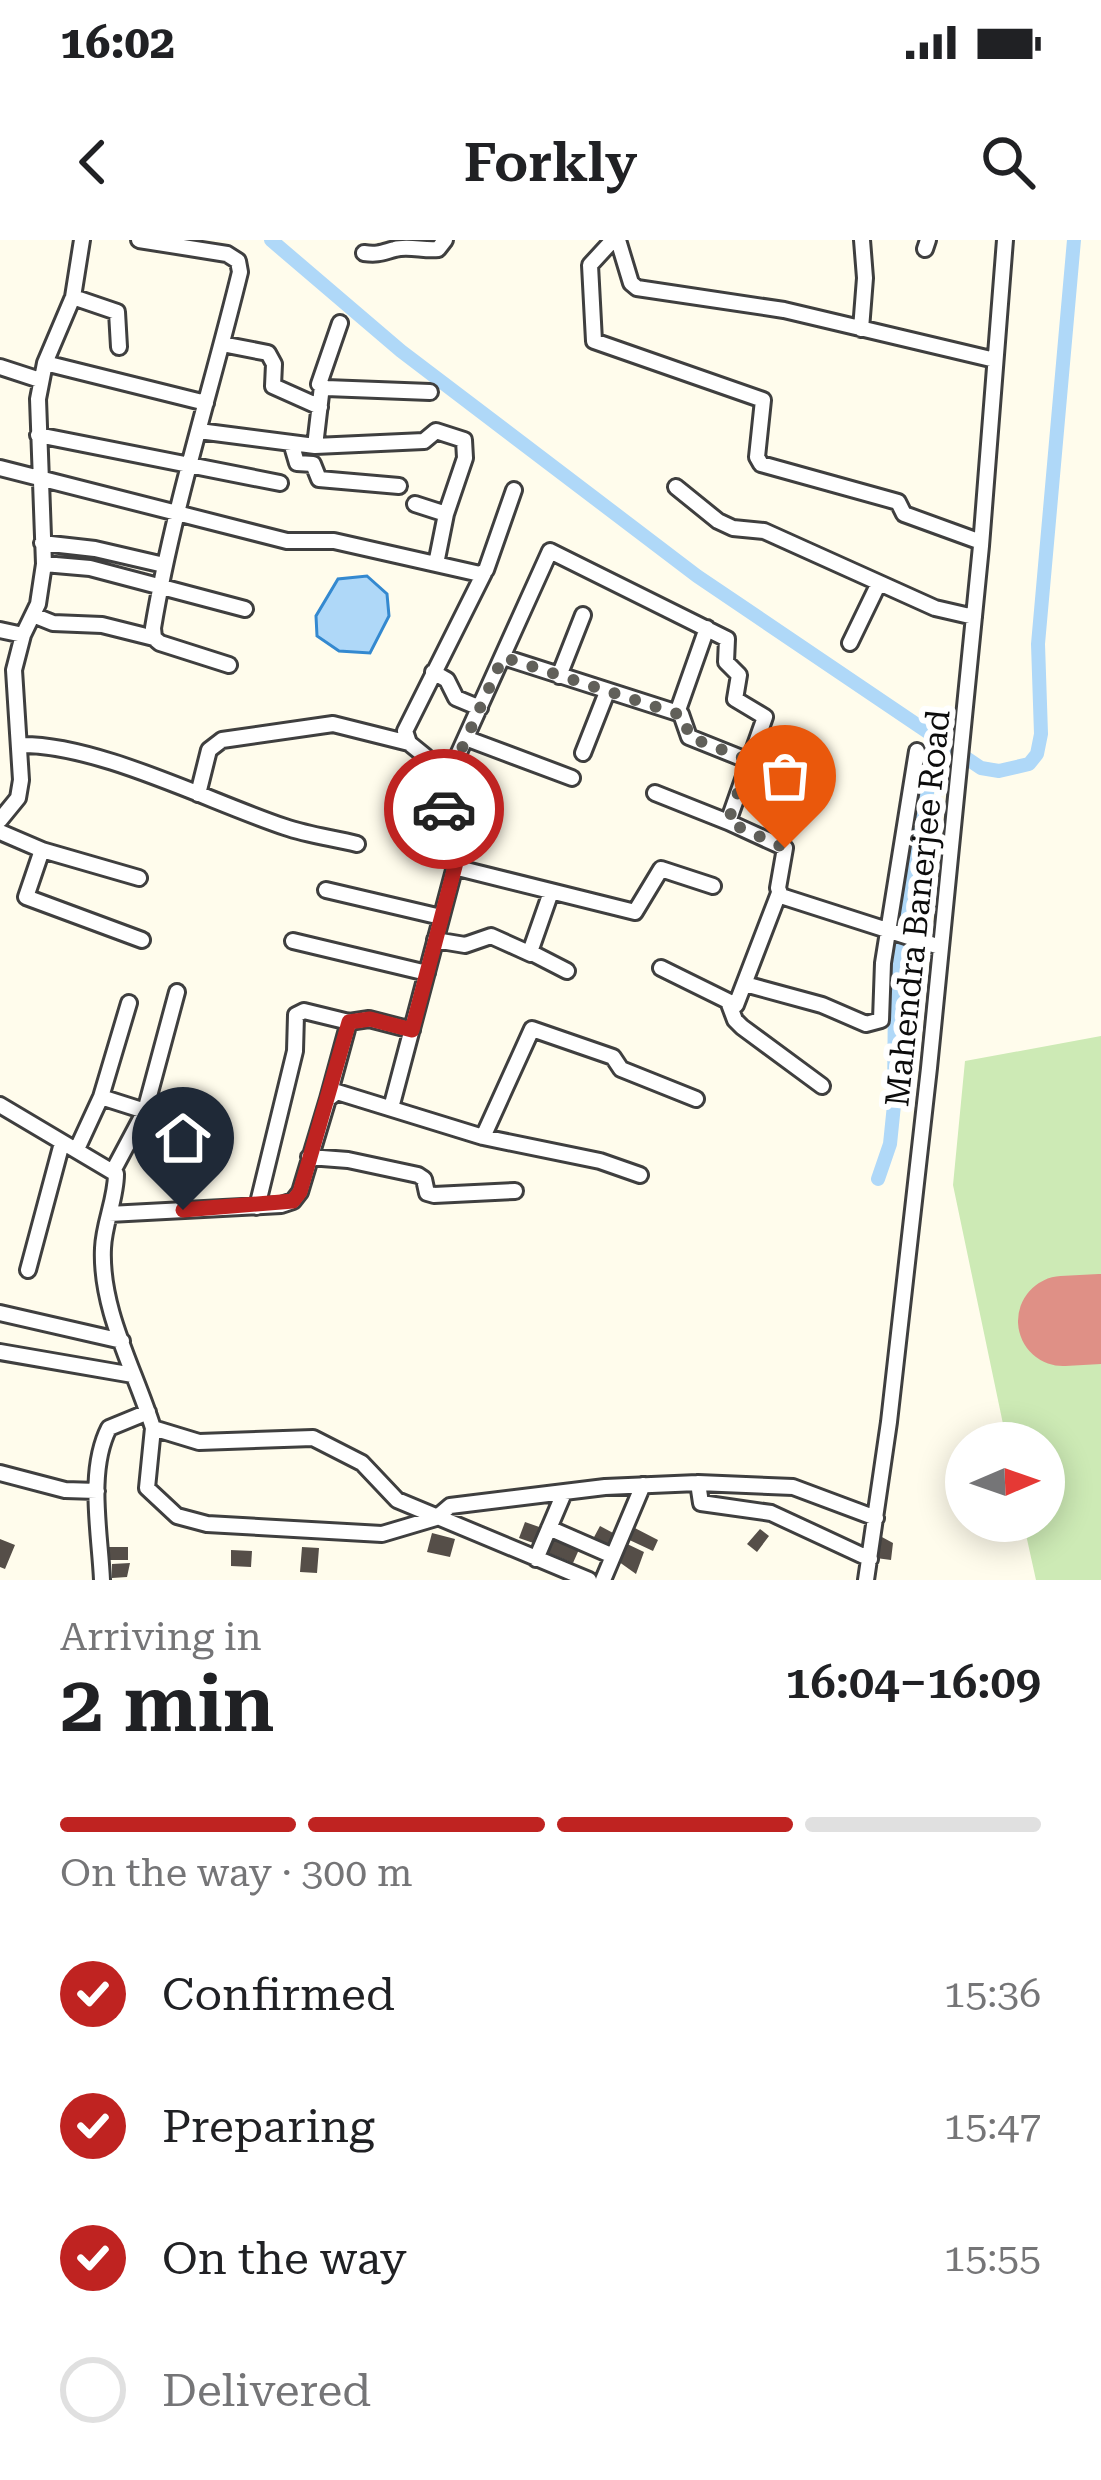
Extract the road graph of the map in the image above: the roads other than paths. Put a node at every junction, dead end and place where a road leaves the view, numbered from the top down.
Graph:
1 (81, 240) edge
2 (139, 240) edge
3 (446, 240) edge
4 (616, 240) edge
5 (862, 240) edge
6 (1005, 240) edge
7 (416, 245) edge
8 (364, 253) dead end
9 (73, 297) junction
10 (340, 323) dead end
11 (861, 329) junction
12 (223, 344) junction
13 (119, 346) dead end
14 (994, 360) junction
15 (45, 363) junction
16 (0, 368) edge
17 (40, 380) junction
18 (322, 386) junction
19 (430, 392) dead end
20 (206, 403) junction
21 (320, 407) junction
22 (199, 431) junction
23 (38, 435) junction
24 (292, 446) junction
25 (315, 446) junction
26 (191, 464) junction
27 (0, 468) edge
28 (38, 477) junction
29 (280, 483) dead end
30 (399, 486) dead end
31 (676, 487) dead end
32 (514, 490) dead end
33 (415, 504) dead end
34 (175, 514) junction
35 (446, 514) junction
36 (981, 542) junction
37 (42, 543) junction
38 (44, 564) junction
39 (436, 564) junction
40 (164, 565) junction
41 (484, 573) junction
42 (879, 583) junction
43 (159, 589) junction
44 (245, 609) dead end
45 (33, 615) junction
46 (583, 615) dead end
47 (974, 617) junction
48 (706, 628) junction
49 (0, 630) edge
50 (23, 635) junction
51 (154, 638) junction
52 (850, 643) dead end
53 (503, 657) junction
54 (229, 665) dead end
55 (433, 672) junction
56 (559, 676) junction
57 (607, 692) junction
58 (480, 708) junction
59 (677, 713) junction
60 (467, 739) junction
61 (19, 745) junction
62 (415, 747) junction
63 (917, 752) dead end
64 (583, 753) dead end
65 (458, 757) junction
66 (749, 760) junction
67 (572, 778) dead end
68 (198, 794) junction
69 (655, 794) dead end
70 (0, 820) edge
71 (728, 822) junction
72 (0, 832) edge
73 (442, 833) junction
74 (357, 844) dead end
75 (42, 850) junction
76 (454, 867) junction
77 (140, 878) dead end
78 (713, 886) dead end
79 (326, 890) dead end
80 (551, 892) junction
81 (779, 893) junction
82 (441, 917) junction
83 (891, 929) junction
84 (142, 940) dead end
85 (435, 940) junction
86 (293, 941) dead end
87 (940, 947) junction
88 (531, 954) junction
89 (661, 968) dead end
90 (567, 971) dead end
91 (427, 973) junction
92 (746, 984) junction
93 (177, 992) dead end
94 (129, 1003) dead end
95 (729, 1004) junction
96 (349, 1022) junction
97 (412, 1030) junction
98 (822, 1086) dead end
99 (101, 1097) junction
100 (328, 1099) junction
101 (696, 1099) dead end
102 (0, 1105) edge
103 (391, 1108) junction
104 (145, 1111) junction
105 (483, 1137) junction
106 (69, 1146) junction
107 (309, 1157) junction
108 (112, 1171) junction
109 (640, 1174) dead end
110 (515, 1191) dead end
111 (257, 1207) junction
112 (110, 1214) junction
113 (28, 1270) dead end
114 (0, 1313) edge
115 (122, 1341) junction
116 (0, 1352) edge
117 (133, 1375) junction
118 (150, 1420) junction
119 (0, 1473) edge
120 (698, 1483) junction
121 (643, 1485) junction
122 (98, 1491) junction
123 (564, 1493) junction
124 (436, 1518) junction
125 (876, 1518) junction
126 (549, 1528) junction
127 (613, 1556) junction
128 (870, 1558) junction
129 (543, 1562) junction
130 (567, 1576) edge
131 (103, 1580) edge
132 (544, 1580) edge
133 (589, 1580) edge
134 (603, 1580) edge
135 (866, 1580) edge

1 - 9 street
2 - 12 street
3 - 7 street
4 - 11 street
4 - 36 street
5 - 11 street
6 - 14 street, Mahendra Banerjee Road
7 - 8 street
9 - 13 street
9 - 15 street
10 - 18 street
11 - 14 street
12 - 20 street
12 - 21 street
14 - 36 street, Mahendra Banerjee Road
15 - 17 street
15 - 20 street
16 - 17 street
17 - 23 street
18 - 19 street
18 - 21 street
20 - 22 street
21 - 25 street
22 - 24 street
22 - 26 street
23 - 26 street
23 - 28 street
24 - 25 street
24 - 30 street
25 - 35 street
26 - 29 street
26 - 34 street
27 - 28 street
28 - 34 street
28 - 37 street
31 - 42 street
32 - 41 street
33 - 35 street
34 - 39 street
34 - 40 street
35 - 39 street
36 - 47 street, Mahendra Banerjee Road
37 - 38 street
37 - 40 street
38 - 43 street
38 - 45 street
39 - 41 street
40 - 43 street
41 - 55 street
42 - 47 street
42 - 52 street
43 - 44 street
43 - 51 street
45 - 50 street
45 - 51 street
46 - 56 street
47 - 87 street, Mahendra Banerjee Road
48 - 53 street
48 - 59 street
48 - 66 street
49 - 50 street
50 - 61 street
51 - 54 street
53 - 56 street
53 - 58 street
55 - 58 street
55 - 62 street
56 - 57 street
57 - 59 street
57 - 64 street
58 - 60 street
59 - 66 street
60 - 65 street
60 - 67 street
61 - 68 street
61 - 70 street
62 - 65 street
62 - 68 street
62 - 73 street
63 - 83 street
65 - 73 street
66 - 71 street
68 - 74 street
69 - 71 street
71 - 81 street
72 - 75 street
73 - 76 street
75 - 77 street
75 - 84 street
76 - 80 street
76 - 82 street
78 - 80 street
79 - 82 street
80 - 88 street
81 - 83 street
81 - 92 street
82 - 85 street
83 - 87 street
83 - 92 street
85 - 88 street
85 - 91 street
86 - 91 street
87 - 125 street, Mahendra Banerjee Road
88 - 90 street
89 - 95 street
91 - 97 street
92 - 95 street
93 - 104 street
94 - 99 street
95 - 98 street
96 - 97 street
96 - 100 street
96 - 111 street
97 - 103 street
99 - 104 street
99 - 106 street
100 - 103 street
100 - 107 street
101 - 105 street
102 - 106 street
103 - 105 street
104 - 108 street
105 - 109 street
106 - 108 street
106 - 113 street
107 - 110 street
107 - 111 street
108 - 112 street
111 - 112 street
112 - 115 street
114 - 115 street
115 - 117 street
116 - 117 street
117 - 118 street
118 - 122 street
118 - 124 street
118 - 124 street
119 - 122 street
120 - 121 street
120 - 125 street
120 - 128 street
121 - 123 street
121 - 127 street
122 - 131 street
123 - 124 street
123 - 126 street
124 - 129 street
125 - 128 street, Mahendra Banerjee Road
126 - 127 street
126 - 129 street
127 - 134 street
128 - 135 street, Mahendra Banerjee Road
129 - 130 street
129 - 132 street
130 - 133 street

